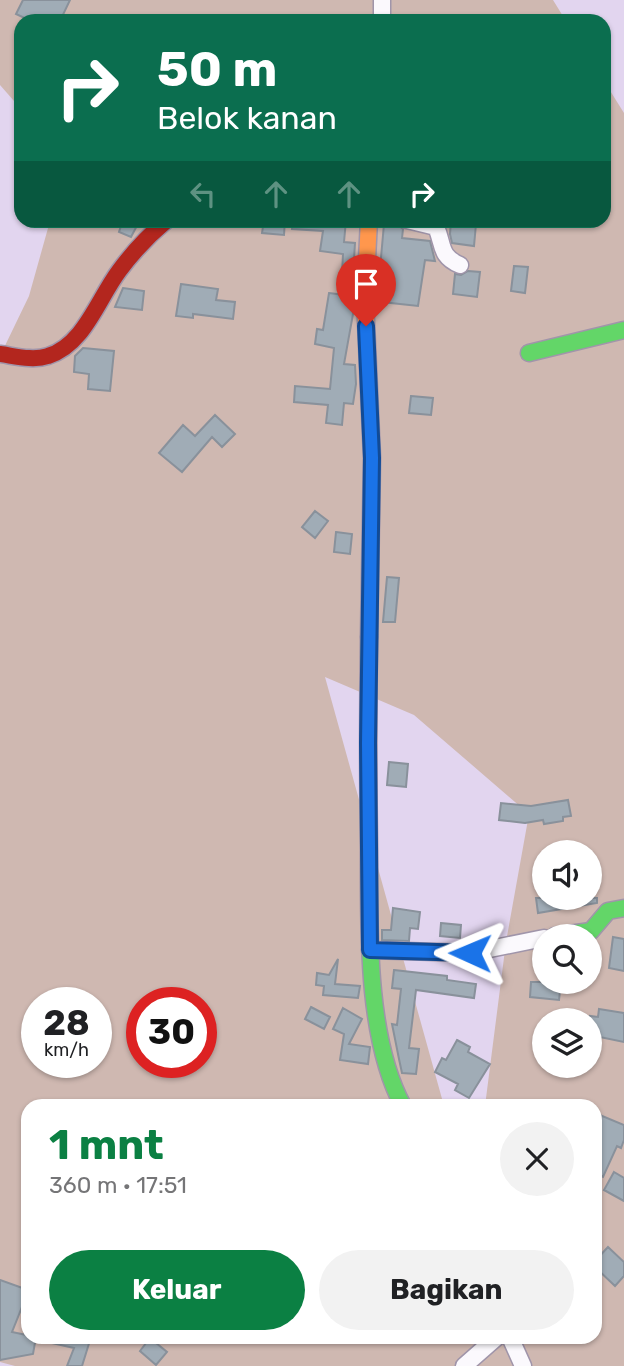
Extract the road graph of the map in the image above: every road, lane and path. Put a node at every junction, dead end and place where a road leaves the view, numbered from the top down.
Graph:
1 (159, 228) edge
2 (369, 228) edge
3 (436, 228) edge
4 (460, 265) dead end
5 (624, 330) edge
6 (529, 353) dead end
7 (0, 354) edge
8 (624, 908) edge
9 (597, 924) edge
10 (532, 940) edge
11 (370, 950) junction
12 (399, 1099) edge
13 (489, 1344) edge
14 (513, 1344) edge
15 (464, 1366) edge
16 (523, 1366) edge

1 - 7 street
2 - 11 street
3 - 4 street
5 - 6 street
8 - 9 street
10 - 11 street
11 - 12 street
13 - 15 street
14 - 16 street

